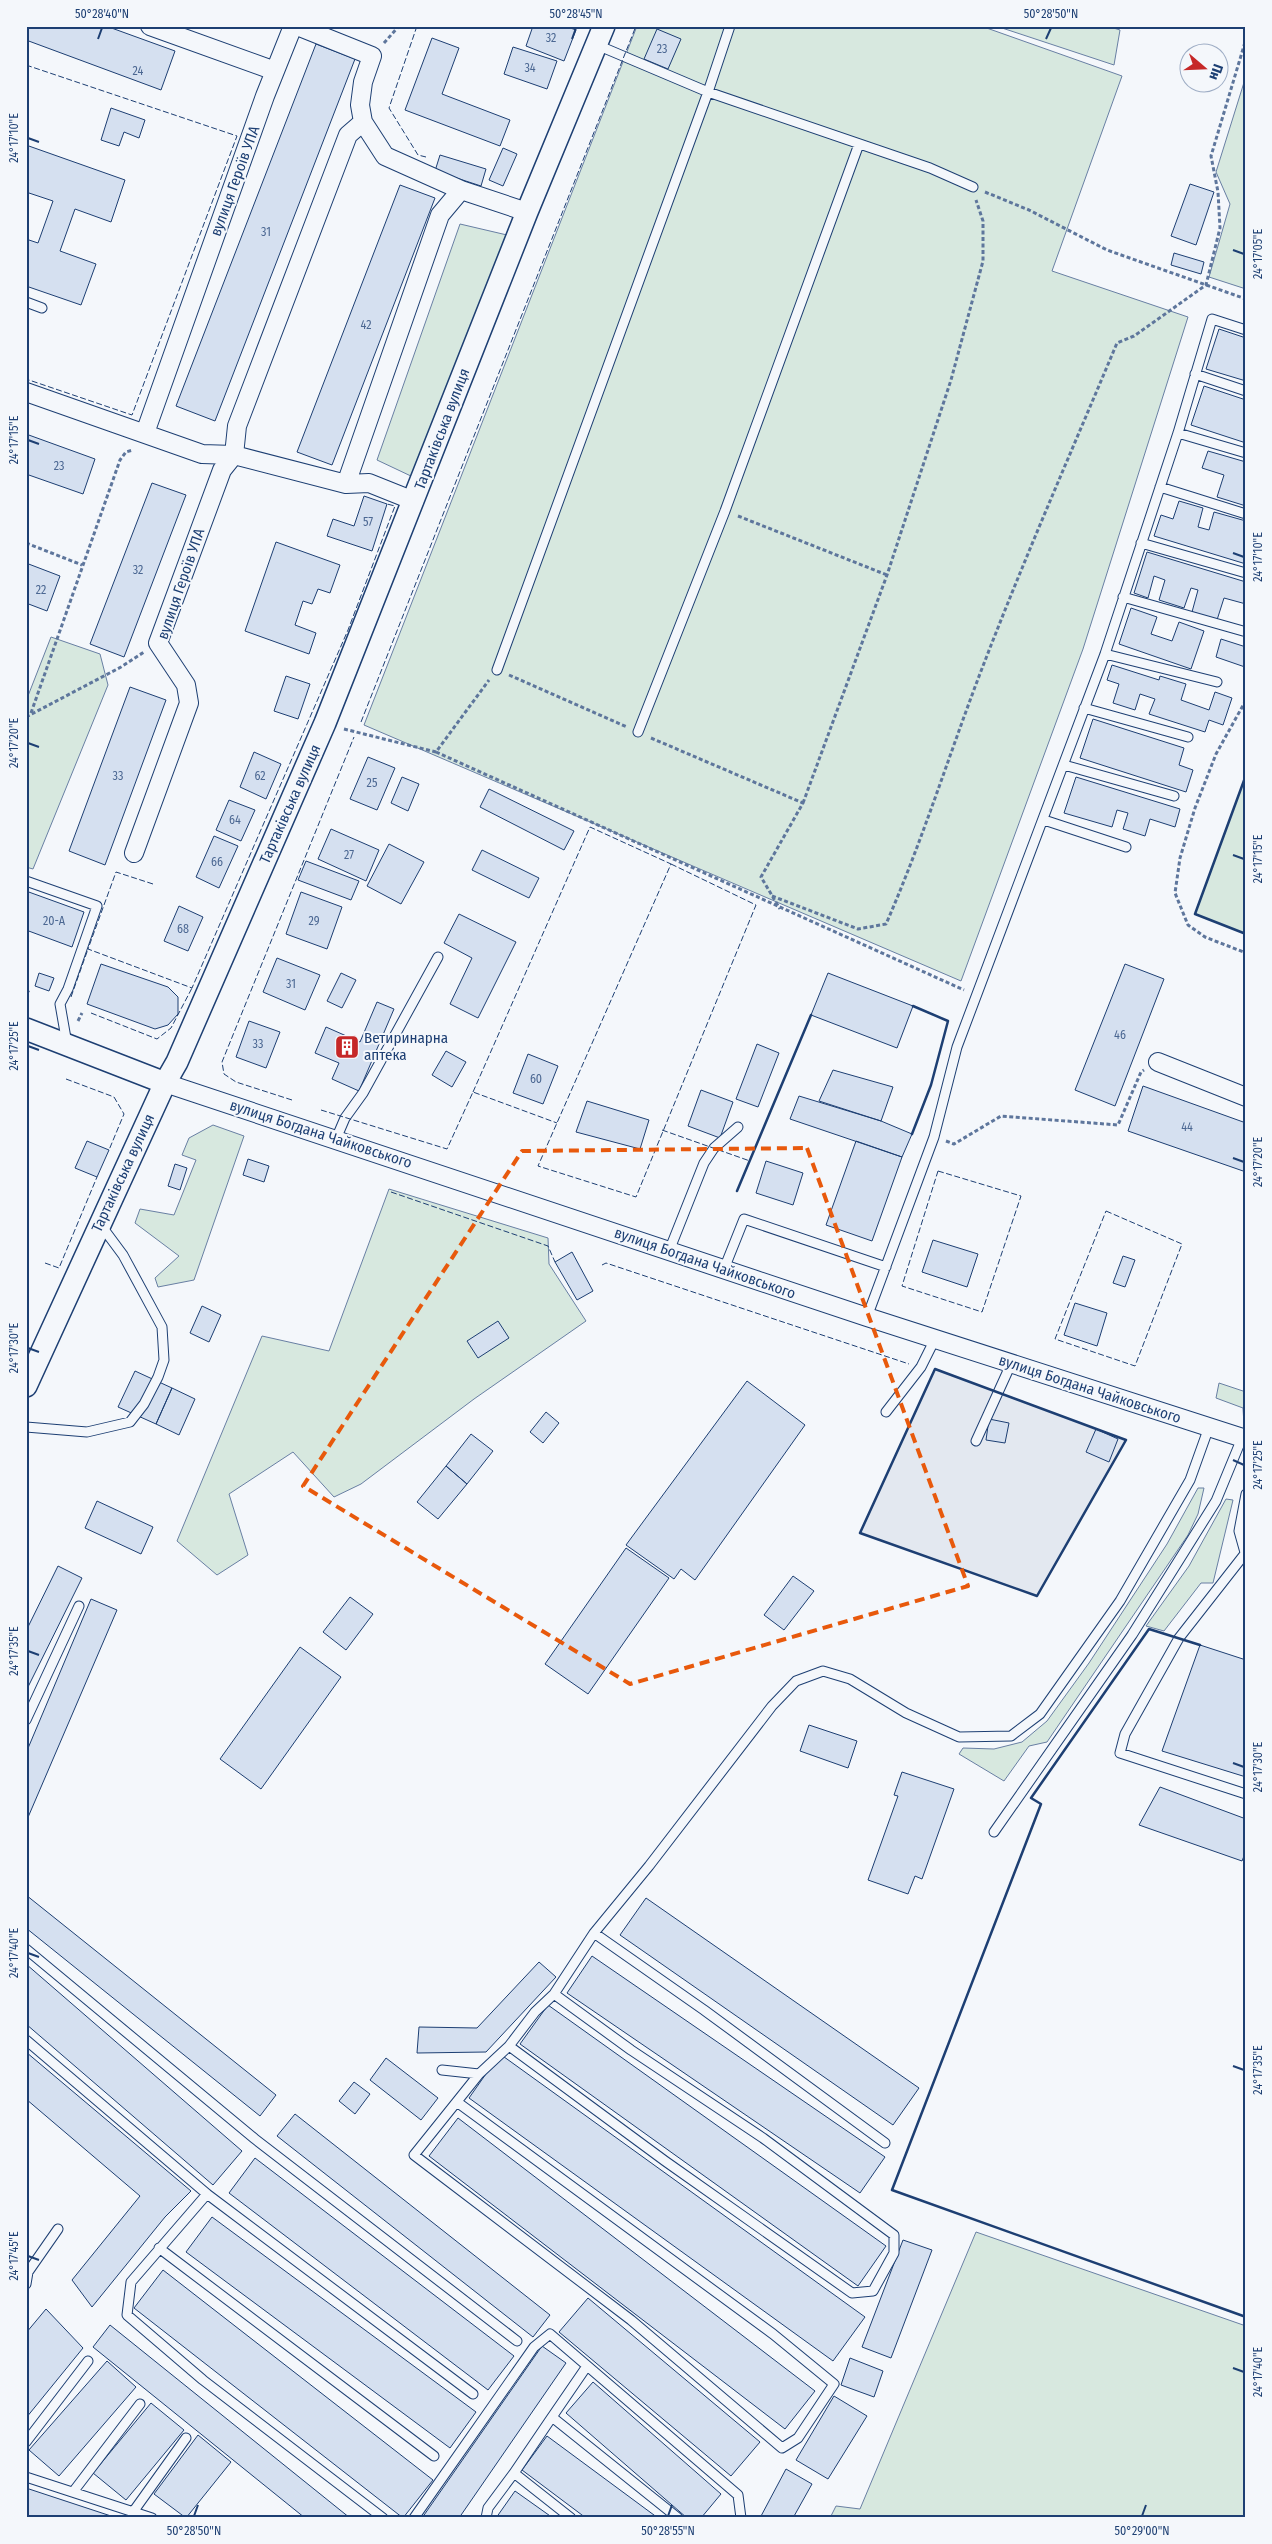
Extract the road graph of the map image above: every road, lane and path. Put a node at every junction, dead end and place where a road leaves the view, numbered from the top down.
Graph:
1 (150, 26) edge
2 (293, 26) edge
3 (297, 26) edge
4 (730, 26) edge
5 (600, 36) edge
6 (1246, 39) edge
7 (275, 71) junction
8 (708, 92) junction
9 (363, 122) junction
10 (859, 144) junction
11 (973, 187) junction
12 (461, 190) junction
13 (527, 212) junction
14 (1206, 285) junction
15 (1246, 300) edge
16 (26, 302) edge
17 (42, 308) dead end
18 (1246, 330) edge
19 (1195, 374) junction
20 (1246, 391) edge
21 (26, 392) edge
22 (1178, 433) junction
23 (143, 440) junction
24 (1246, 453) edge
25 (234, 455) junction
26 (346, 484) junction
27 (1160, 487) junction
28 (414, 501) junction
29 (726, 511) junction
30 (1246, 514) edge
31 (1141, 543) junction
32 (26, 544) edge
33 (82, 565) junction
34 (1246, 574) edge
35 (887, 575) junction
36 (1123, 597) junction
37 (1243, 631) dead end
38 (158, 644) junction
39 (1105, 654) junction
40 (497, 670) junction
41 (1217, 682) dead end
42 (1246, 700) edge
43 (1084, 708) junction
44 (31, 713) junction
45 (26, 717) edge
46 (325, 723) junction
47 (638, 732) junction
48 (1188, 737) dead end
49 (436, 752) junction
50 (1064, 766) junction
51 (1174, 796) dead end
52 (804, 803) junction
53 (1044, 820) junction
54 (1126, 847) dead end
55 (134, 853) dead end
56 (26, 881) edge
57 (772, 896) junction
58 (780, 909) junction
59 (1246, 953) edge
60 (438, 957) dead end
61 (26, 990) edge
62 (30, 994) dead end
63 (977, 996) junction
64 (26, 1029) edge
65 (68, 1044) junction
66 (1158, 1062) joint
67 (165, 1083) junction
68 (1246, 1097) edge
69 (738, 1127) dead end
70 (934, 1137) junction
71 (336, 1139) junction
72 (100, 1224) junction
73 (669, 1251) junction
74 (886, 1267) junction
75 (724, 1269) junction
76 (867, 1317) junction
77 (935, 1339) junction
78 (1011, 1364) junction
79 (26, 1386) edge
80 (886, 1412) dead end
81 (26, 1426) edge
82 (1209, 1427) junction
83 (1244, 1439) edge
84 (976, 1441) dead end
85 (1246, 1494) edge
86 (1245, 1555) edge
87 (79, 1606) dead end
88 (26, 1720) edge
89 (1246, 1794) edge
90 (994, 1832) dead end
91 (594, 1933) junction
92 (26, 1949) edge
93 (554, 1994) junction
94 (26, 2040) edge
95 (509, 2046) junction
96 (442, 2070) dead end
97 (479, 2074) junction
98 (457, 2102) junction
99 (885, 2143) dead end
100 (207, 2194) junction
101 (58, 2229) dead end
102 (159, 2248) junction
103 (26, 2284) edge
104 (517, 2341) dead end
105 (88, 2361) dead end
106 (587, 2366) junction
107 (473, 2394) dead end
108 (140, 2404) dead end
109 (552, 2417) junction
110 (186, 2438) dead end
111 (26, 2442) edge
112 (434, 2456) dead end
113 (514, 2473) junction
114 (26, 2477) edge
115 (73, 2492) junction
116 (134, 2512) junction
117 (152, 2518) edge
118 (383, 2518) edge
119 (414, 2518) edge
120 (486, 2518) edge
121 (571, 2518) edge
122 (678, 2518) edge
123 (741, 2518) edge

1 - 7 street
2 - 7 street, вулиця Героїв УПА
3 - 9 street
4 - 8 lane
5 - 8 lane
5 - 13 street, Тартаківська вулиця
6 - 14 path
7 - 23 street, вулиця Героїв УПА
8 - 10 lane
8 - 40 lane
9 - 12 street
9 - 25 street, вулиця Героїв УПА
10 - 11 lane
10 - 29 lane
11 - 14 path
11 - 35 path
12 - 13 street
12 - 26 street
13 - 28 street, Тартаківська вулиця
14 - 15 path
14 - 57 path
16 - 17 lane
18 - 19 lane
19 - 20 lane
19 - 22 lane
21 - 23 street
22 - 24 lane
22 - 27 lane
23 - 25 street
23 - 33 path
25 - 26 street
25 - 38 street, вулиця Героїв УПА
26 - 28 street
27 - 30 lane
27 - 31 lane
28 - 46 street, Тартаківська вулиця
29 - 35 path
29 - 47 lane
31 - 34 lane
31 - 36 lane
32 - 33 path
33 - 44 path
35 - 52 path
36 - 37 lane
36 - 39 lane
38 - 44 path
38 - 55 street, вулиця Героїв УПА
39 - 41 lane
39 - 43 lane
40 - 47 path
40 - 49 path
42 - 59 path
43 - 48 lane
43 - 50 lane
44 - 45 path
46 - 49 path
46 - 67 street, Тартаківська вулиця
47 - 52 path
49 - 58 path
50 - 51 lane
50 - 53 lane
52 - 57 path
53 - 54 lane
53 - 63 lane
56 - 65 lane
57 - 58 path
58 - 63 path
60 - 71 lane
61 - 62 path
63 - 70 lane
64 - 65 street
65 - 67 street
66 - 68 street
66 - 70 path
67 - 71 street, вулиця Богдана Чайковського
67 - 72 street, Тартаківська вулиця
69 - 73 lane
70 - 74 lane
71 - 73 street, вулиця Богдана Чайковського
72 - 79 street, Тартаківська вулиця
72 - 81 lane
73 - 75 street, вулиця Богдана Чайковського
74 - 75 lane
74 - 76 lane
75 - 76 street, вулиця Богдана Чайковського
76 - 77 street, вулиця Богдана Чайковського
77 - 78 street, вулиця Богдана Чайковського
77 - 80 lane
78 - 82 street, вулиця Богдана Чайковського
78 - 84 lane
82 - 83 street, вулиця Богдана Чайковського
82 - 91 lane
83 - 90 lane
85 - 86 lane
86 - 89 lane
87 - 88 lane
91 - 93 lane
91 - 99 lane
92 - 104 lane
93 - 95 lane
93 - 95 lane
94 - 100 lane
95 - 97 lane
96 - 97 lane
97 - 98 lane
98 - 98 lane
100 - 102 lane
100 - 107 lane
101 - 103 lane
102 - 112 lane
102 - 118 lane
105 - 111 lane
106 - 109 lane
106 - 119 lane
106 - 123 lane
108 - 115 lane
109 - 113 lane
109 - 122 lane
110 - 116 lane
113 - 120 lane
113 - 121 lane
114 - 115 lane
115 - 116 lane
116 - 117 lane

